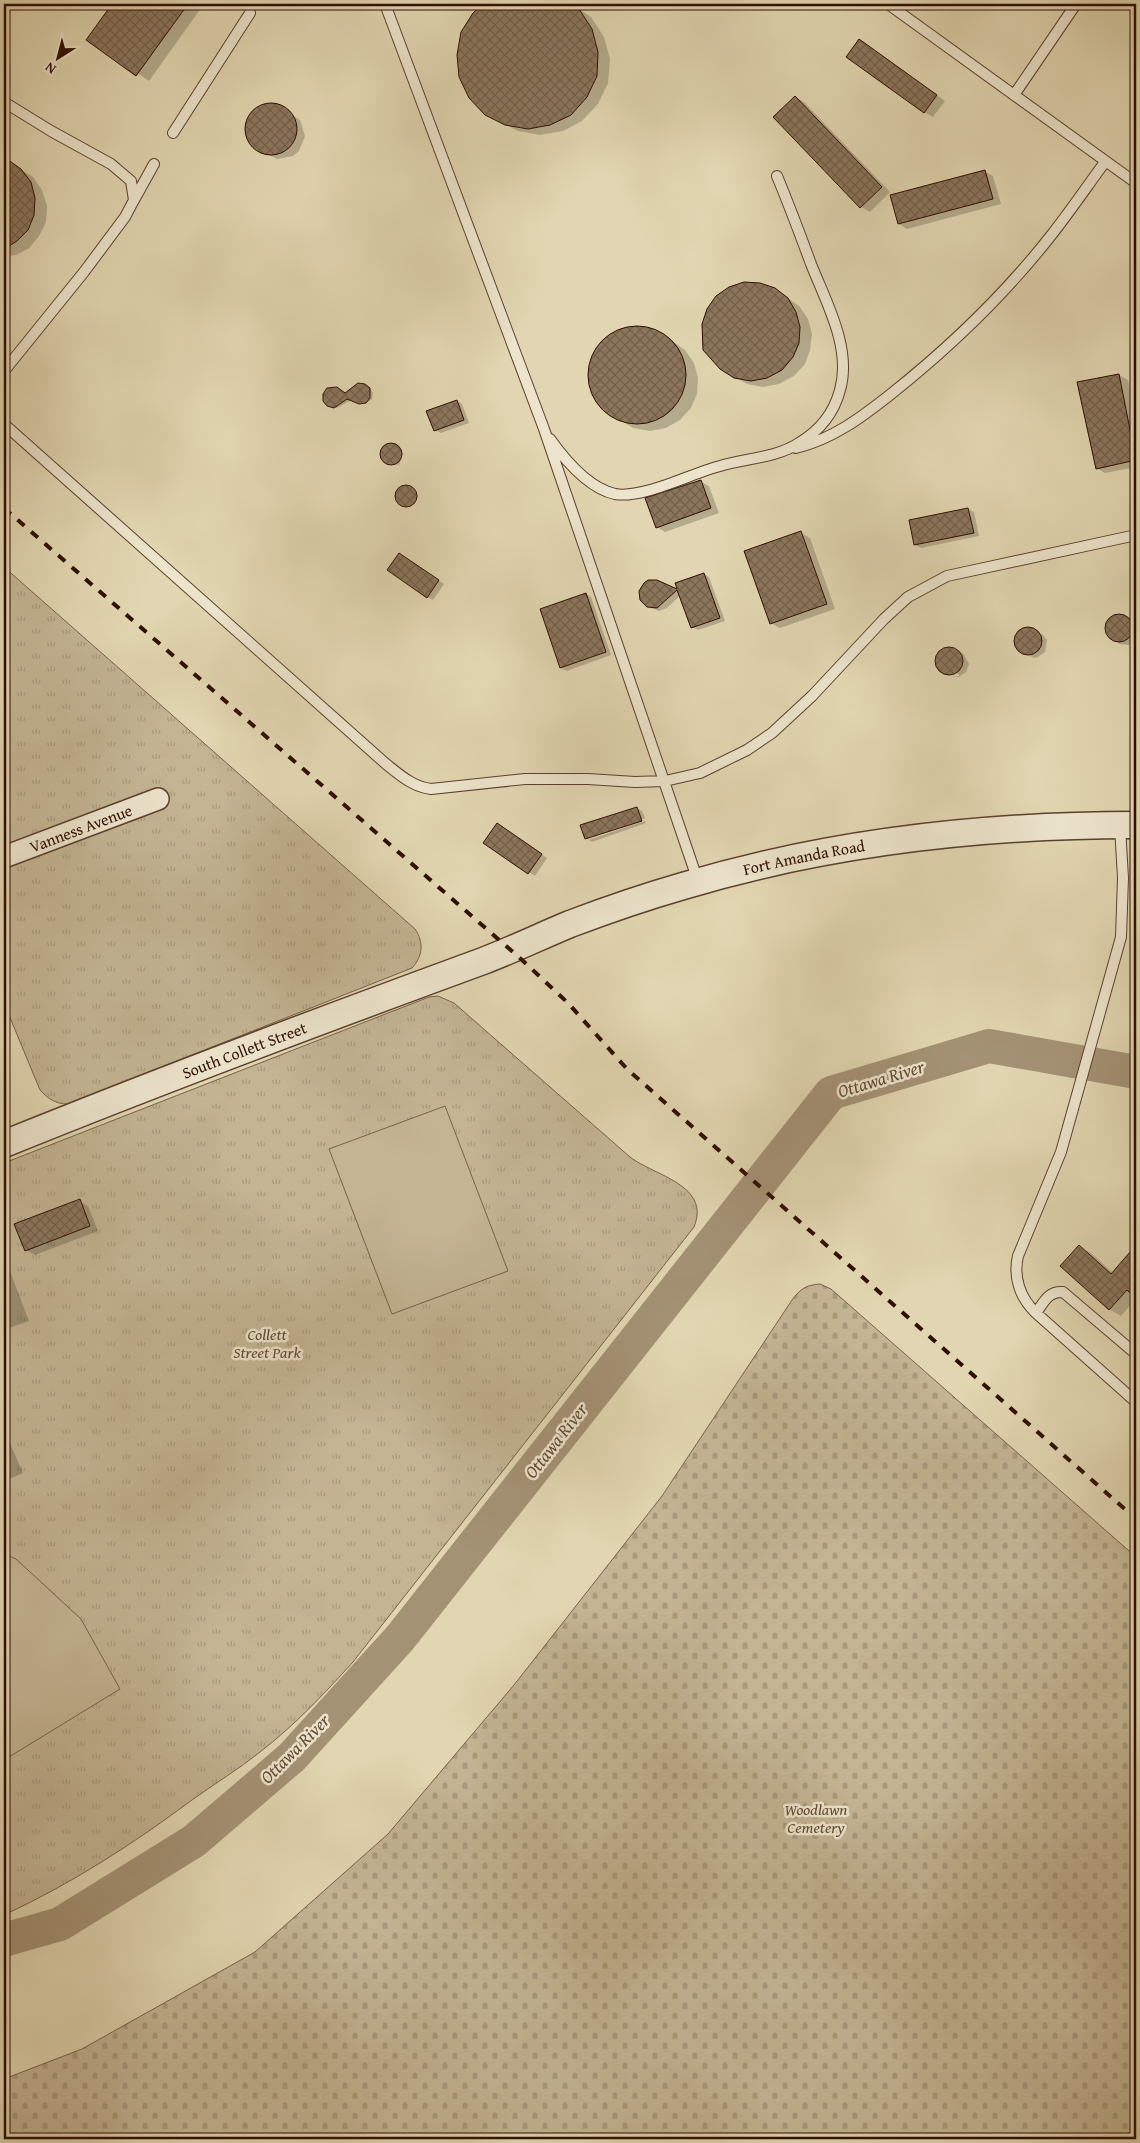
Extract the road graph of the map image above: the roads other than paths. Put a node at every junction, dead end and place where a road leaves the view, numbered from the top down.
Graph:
1 (385, 4) edge
2 (888, 4) edge
3 (1076, 4) edge
4 (250, 14) dead end
5 (1014, 94) junction
6 (4, 102) edge
7 (173, 133) dead end
8 (1105, 162) junction
9 (154, 164) dead end
10 (777, 176) dead end
11 (1136, 183) edge
12 (134, 200) junction
13 (4, 371) edge
14 (4, 424) edge
15 (544, 429) junction
16 (783, 452) junction
17 (1136, 534) edge
18 (665, 780) junction
19 (158, 799) dead end
20 (1128, 825) edge
21 (4, 857) edge
22 (698, 882) junction
23 (486, 960) joint
24 (4, 1144) edge
25 (1036, 1313) junction
26 (1136, 1354) edge
27 (1136, 1402) edge

1 - 15 lane
2 - 5 lane
3 - 5 lane
4 - 7 lane
5 - 8 lane
6 - 12 lane
8 - 11 lane
8 - 16 lane
9 - 12 lane
10 - 16 lane
12 - 13 lane
14 - 18 lane
15 - 16 lane
15 - 18 lane
17 - 18 lane
18 - 22 lane
19 - 21 street, Vanness Avenue
20 - 22 street, Fort Amanda Road
20 - 25 lane
22 - 23 street, Fort Amanda Road
23 - 24 street, South Collett Street
25 - 26 lane
25 - 27 lane

